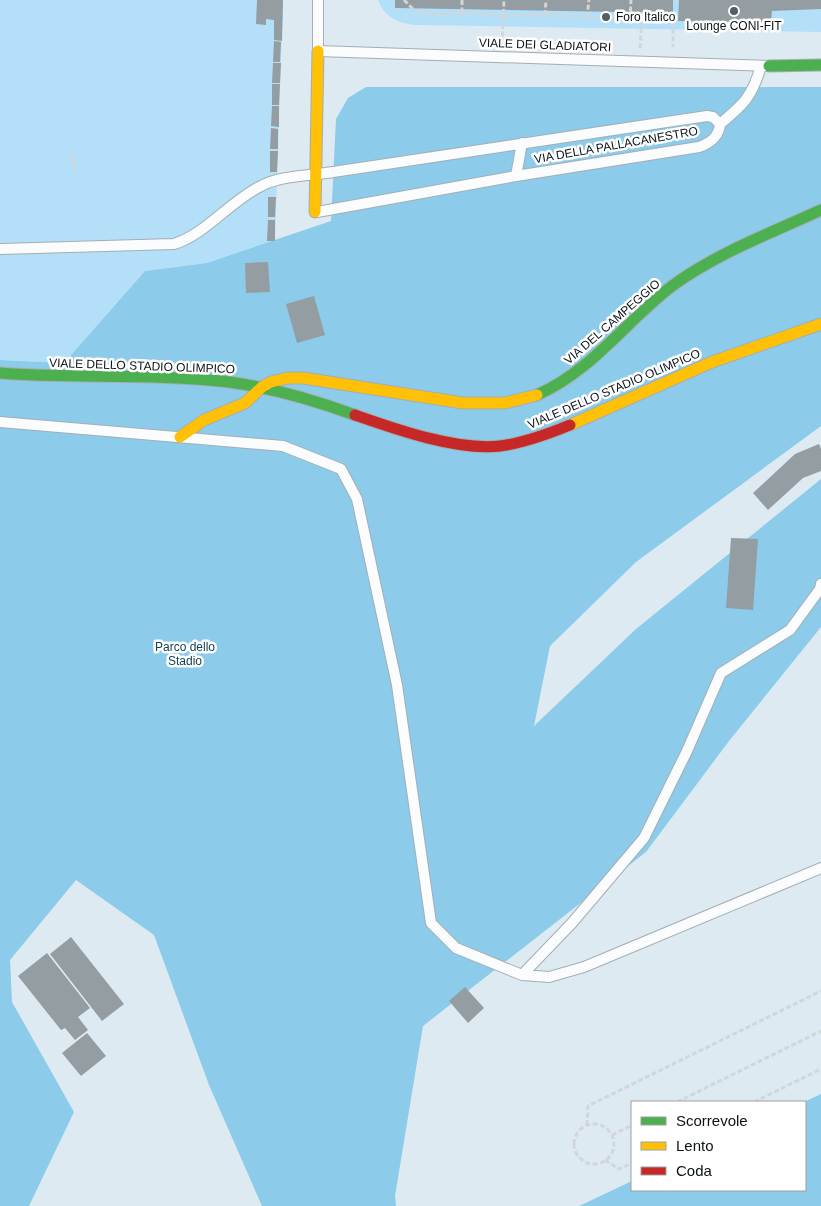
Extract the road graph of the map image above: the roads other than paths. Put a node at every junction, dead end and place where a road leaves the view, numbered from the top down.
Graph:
1 (318, 0) edge
2 (318, 51) junction
3 (821, 65) edge
4 (765, 66) junction
5 (720, 124) junction
6 (522, 143) junction
7 (317, 175) junction
8 (516, 176) junction
9 (821, 210) edge
10 (315, 212) joint
11 (0, 249) edge
12 (821, 324) edge
13 (0, 373) edge
14 (262, 387) junction
15 (0, 422) edge
16 (180, 437) junction
17 (821, 584) edge
18 (821, 868) edge
19 (522, 975) junction

1 - 2 lane
2 - 4 lane, VIALE DEI GLADIATORI
2 - 7 street, VIA DELLA PALLACANESTRO
3 - 4 street, VIALE DEI GLADIATORI
4 - 5 lane
5 - 6 lane, VIA DELLA PALLACANESTRO
5 - 8 lane, VIA DELLA PALLACANESTRO
6 - 7 lane, VIA DELLA PALLACANESTRO
6 - 8 lane
7 - 10 street, VIA DELLA PALLACANESTRO
7 - 11 lane, VIA DELLA PALLACANESTRO
8 - 10 lane, VIA DELLA PALLACANESTRO
9 - 14 street, VIA DEL CAMPEGGIO
12 - 14 street, VIALE DELLO STADIO OLIMPICO
13 - 14 street, VIALE DELLO STADIO OLIMPICO
14 - 16 street
15 - 16 lane
16 - 19 lane
17 - 19 lane
18 - 19 lane

